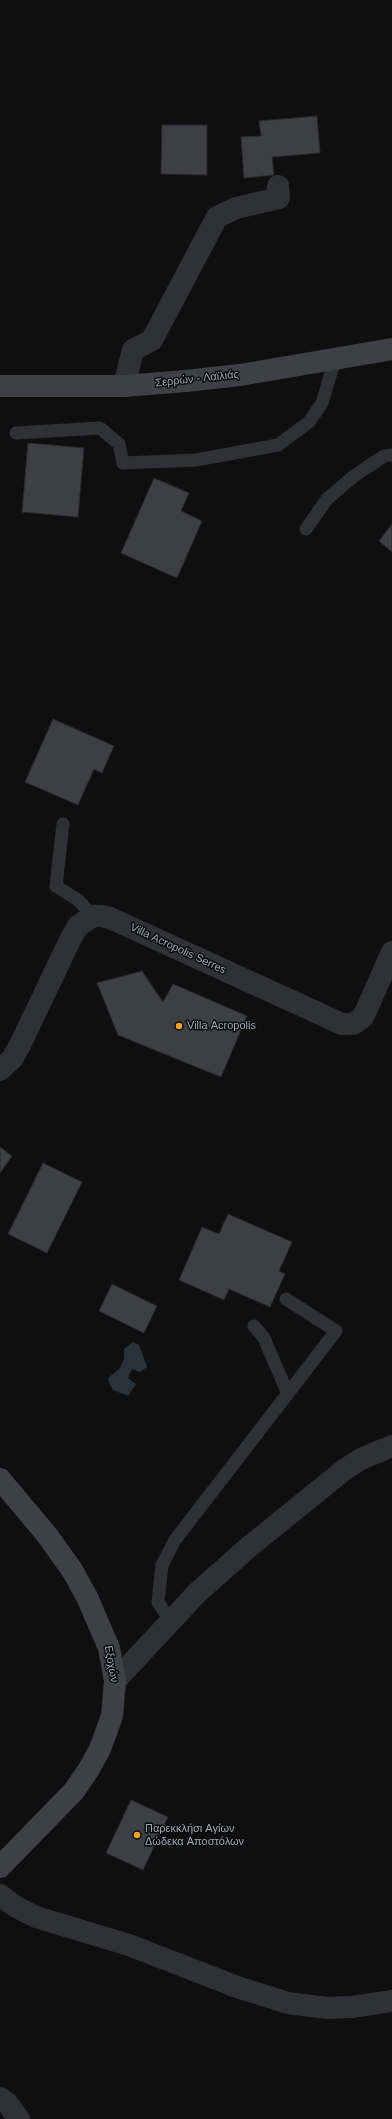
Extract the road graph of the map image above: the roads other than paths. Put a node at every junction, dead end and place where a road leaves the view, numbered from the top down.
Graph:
1 (278, 186) dead end
2 (392, 349) edge
3 (335, 359) junction
4 (0, 386) edge
5 (124, 386) junction
6 (16, 433) dead end
7 (392, 455) edge
8 (306, 529) dead end
9 (63, 824) dead end
10 (93, 916) junction
11 (392, 952) edge
12 (0, 1070) edge
13 (286, 1299) dead end
14 (254, 1326) dead end
15 (288, 1394) junction
16 (392, 1446) edge
17 (0, 1479) edge
18 (171, 1622) junction
19 (115, 1681) junction
20 (0, 1866) edge
21 (0, 1895) edge
22 (392, 2001) edge
23 (0, 2098) edge
24 (19, 2119) edge

1 - 5 street
2 - 3 main road, Σερρών - Λαϊλιάς
3 - 5 main road, Σερρών - Λαϊλιάς
3 - 6 lane
4 - 5 main road, Σερρών - Λαϊλιάς
7 - 8 lane
9 - 10 lane
10 - 11 street, Villa Acropolis Serres
10 - 12 street
13 - 15 lane
14 - 15 lane
15 - 18 lane
16 - 18 street
17 - 19 main road, Εξοχών
18 - 19 street
19 - 20 main road, Εξοχών
21 - 22 street
23 - 24 street

